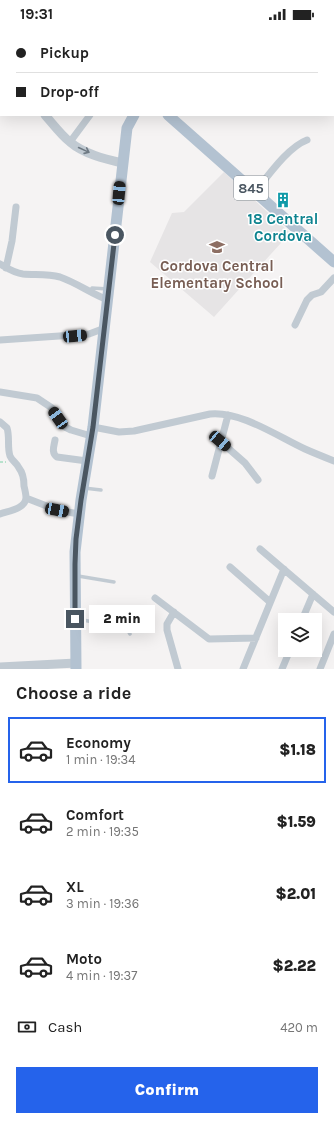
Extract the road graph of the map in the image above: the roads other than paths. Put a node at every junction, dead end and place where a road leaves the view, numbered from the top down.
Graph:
1 (46, 116) edge
2 (89, 116) edge
3 (133, 116) edge
4 (169, 116) edge
5 (307, 140) dead end
6 (70, 142) junction
7 (122, 163) junction
8 (255, 192) junction
9 (16, 207) dead end
10 (334, 262) edge
11 (3, 266) edge
12 (334, 278) edge
13 (90, 292) junction
14 (109, 295) junction
15 (294, 325) dead end
16 (105, 328) junction
17 (0, 340) edge
18 (0, 392) edge
19 (228, 415) junction
20 (0, 422) edge
21 (92, 432) junction
22 (55, 440) dead end
23 (220, 441) junction
24 (87, 461) junction
25 (334, 461) edge
26 (212, 476) dead end
27 (258, 480) dead end
28 (83, 487) junction
29 (101, 490) dead end
30 (26, 498) junction
31 (0, 514) edge
32 (79, 514) junction
33 (260, 549) dead end
34 (230, 567) dead end
35 (284, 569) junction
36 (74, 576) junction
37 (114, 582) dead end
38 (312, 594) junction
39 (155, 598) dead end
40 (270, 602) junction
41 (174, 612) junction
42 (334, 612) edge
43 (305, 613) edge
44 (75, 619) junction
45 (130, 634) dead end
46 (334, 634) edge
47 (256, 638) junction
48 (287, 657) edge
49 (76, 666) edge
50 (0, 667) edge
51 (178, 669) edge
52 (243, 669) edge
53 (282, 669) edge
54 (320, 669) edge

1 - 6 street
2 - 6 street
3 - 7 main road
4 - 8 main road, 845
5 - 8 street
6 -> 7 street
7 - 14 main road
8 - 10 main road, 845
9 - 11 street
11 - 13 street
12 - 15 street
13 - 14 street
13 - 14 lane
14 - 16 main road
16 - 17 street
16 - 21 main road
18 - 21 street
19 - 21 street
19 - 23 street
19 - 25 street
20 - 30 street
21 - 24 main road
22 - 24 street
23 - 26 street
23 - 27 street
24 - 28 main road
28 - 29 lane
28 - 32 main road
30 - 31 street
30 - 32 street
32 - 36 main road
33 - 35 street
34 - 40 street
35 - 38 street
35 - 40 street
36 - 37 lane
36 - 44 main road
38 - 42 street
38 - 43 street
39 - 41 street
40 - 47 street
41 - 47 street
41 - 51 street
44 - 45 lane
44 - 49 main road
46 - 54 street
47 - 52 street
48 - 53 street
49 - 50 street

